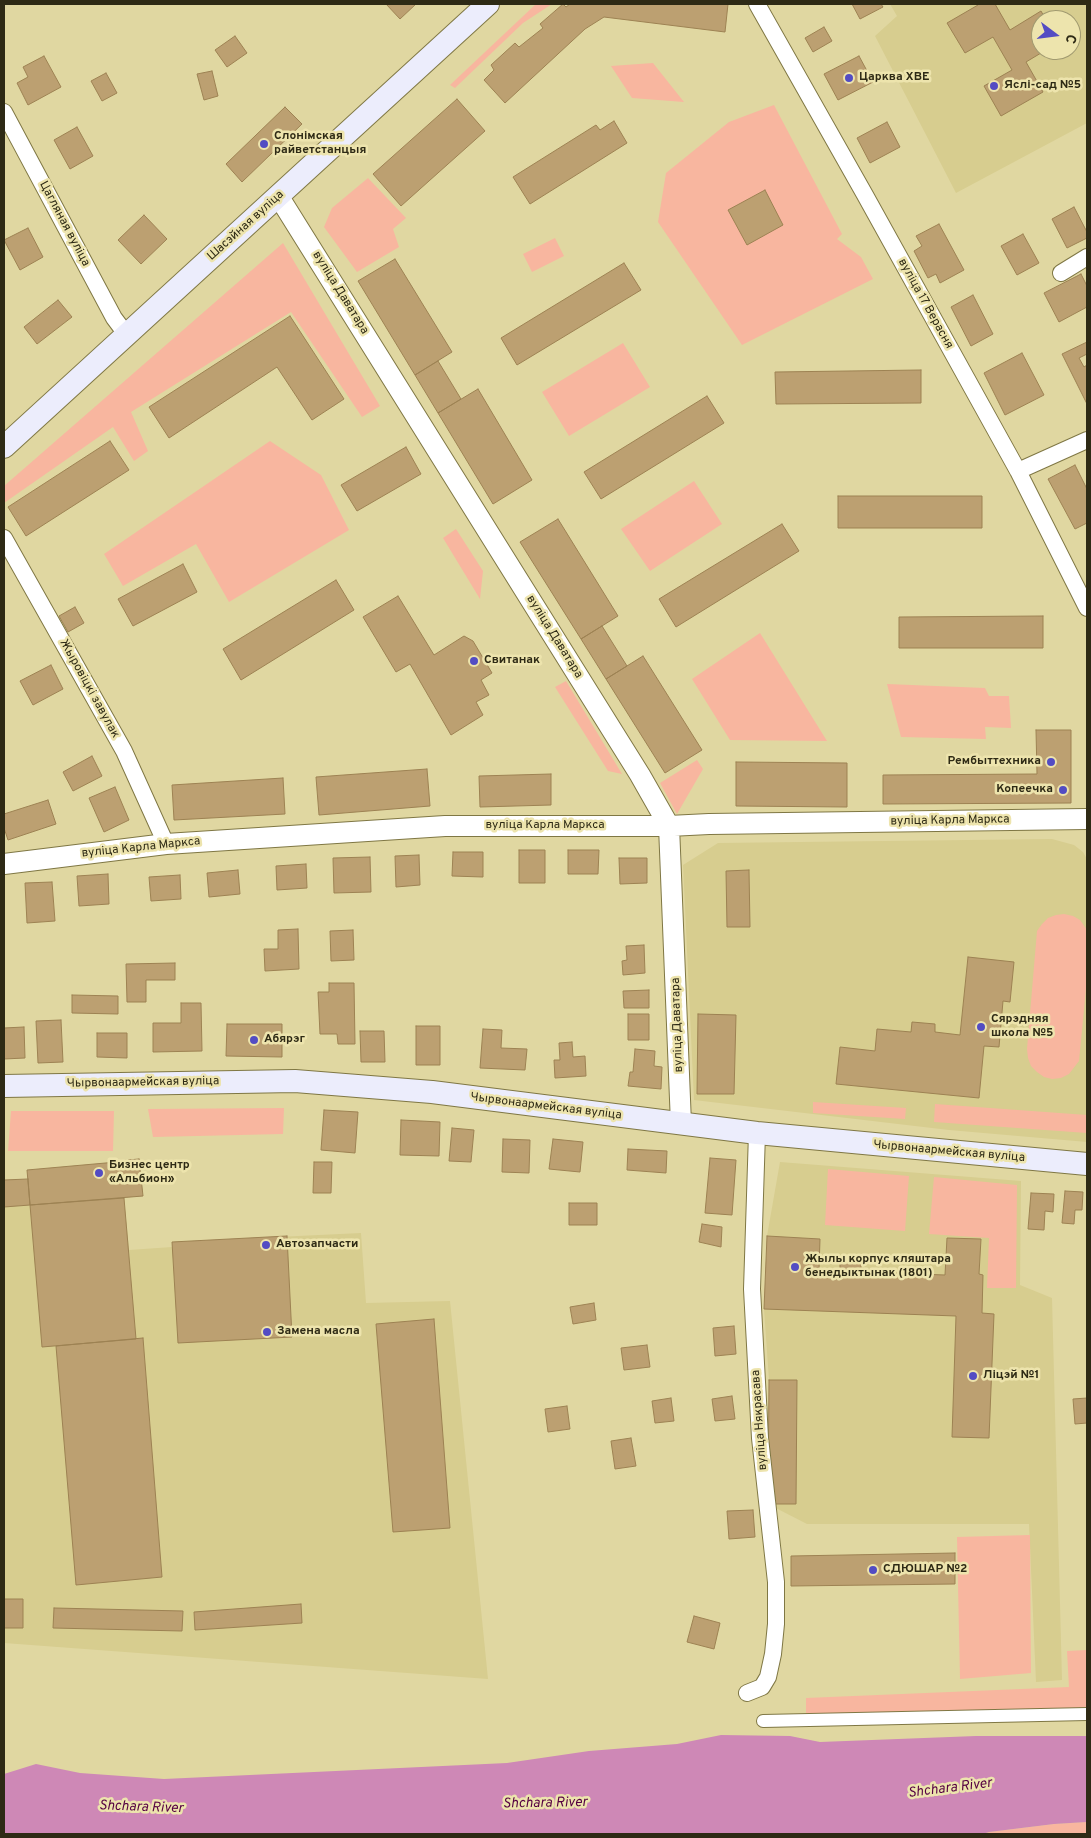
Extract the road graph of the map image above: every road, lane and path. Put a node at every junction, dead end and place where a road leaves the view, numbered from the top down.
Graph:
1 (488, 4) edge
2 (757, 4) edge
3 (4, 112) edge
4 (279, 197) junction
5 (1087, 257) edge
6 (1061, 273) dead end
7 (126, 334) junction
8 (1087, 440) edge
9 (4, 447) edge
10 (1018, 472) junction
11 (4, 538) edge
12 (1087, 608) edge
13 (1087, 819) edge
14 (669, 826) junction
15 (166, 844) junction
16 (4, 864) edge
17 (4, 1086) edge
18 (682, 1124) junction
19 (757, 1134) junction
20 (1087, 1164) edge
21 (746, 1694) dead end
22 (1087, 1714) edge
23 (763, 1720) dead end

1 - 4 main road, Шасэйная вуліца
2 - 10 street, вуліца 17 Верасня
3 - 7 street, Цагляная вуліца
4 - 7 main road, Шасэйная вуліца
4 - 14 street, вуліца Даватара
5 - 6 street
7 - 9 main road, Шасэйная вуліца
8 - 10 street
10 - 12 street, вуліца 17 Верасня
11 - 15 street, Жыровіцкі завулак
13 - 14 street, вуліца Карла Маркса
14 - 15 street, вуліца Карла Маркса
14 - 18 street, вуліца Даватара
15 - 16 street, вуліца Карла Маркса
17 - 18 main road, Чырвонаармейская вуліца
18 - 19 main road, Чырвонаармейская вуліца
19 - 20 main road, Чырвонаармейская вуліца
19 - 21 street, вуліца Някрасава
22 - 23 street

